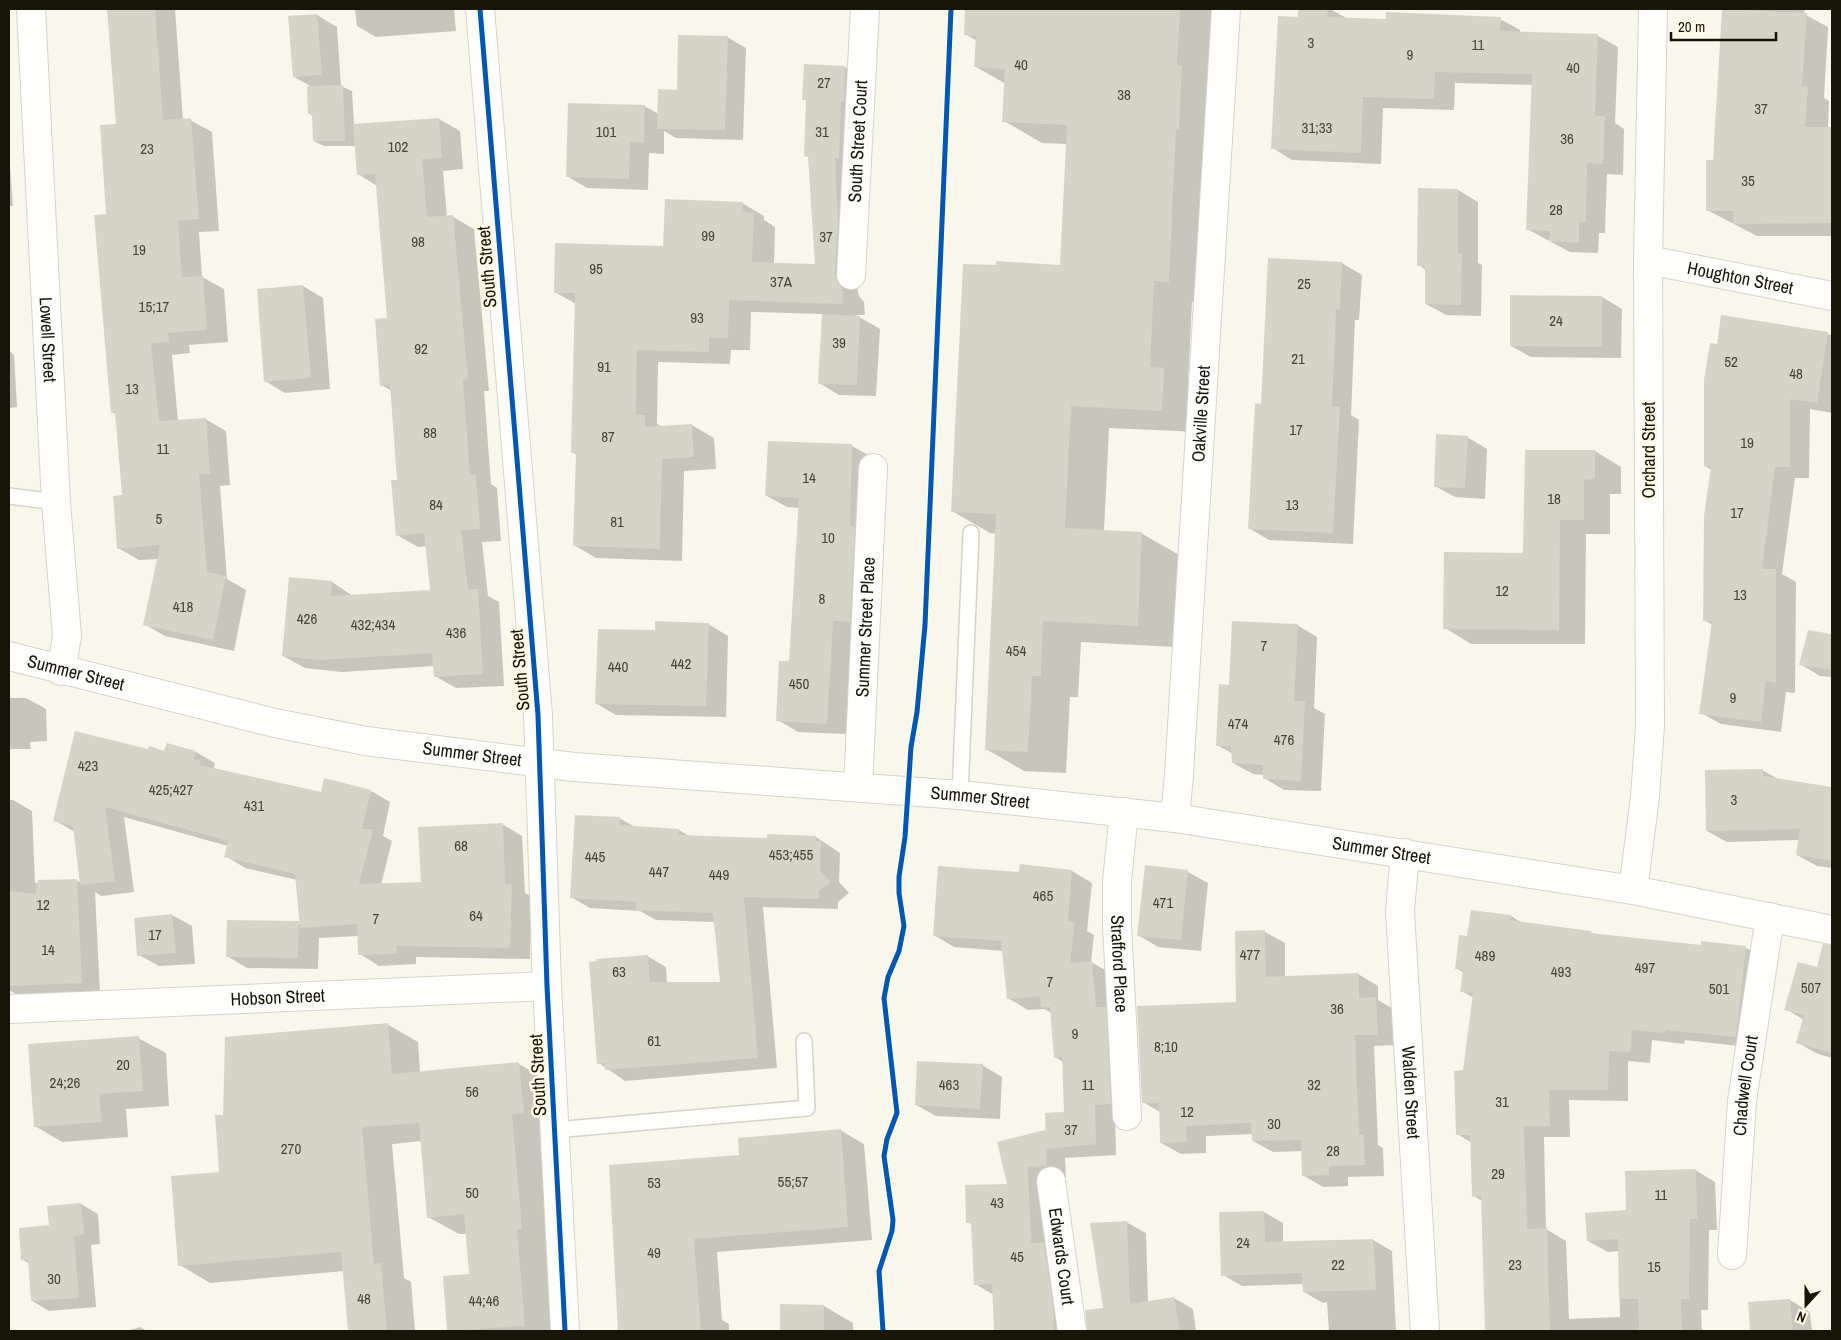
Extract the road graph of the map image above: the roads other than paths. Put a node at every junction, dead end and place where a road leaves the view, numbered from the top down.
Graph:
1 (31, 9) edge
2 (480, 9) edge
3 (865, 9) edge
4 (1226, 9) edge
5 (1653, 9) edge
6 (1648, 260) junction
7 (852, 275) dead end
8 (1832, 296) edge
9 (873, 468) dead end
10 (9, 496) edge
11 (56, 502) junction
12 (971, 534) dead end
13 (9, 656) edge
14 (61, 670) junction
15 (540, 764) junction
16 (858, 787) junction
17 (960, 795) junction
18 (1124, 812) junction
19 (1175, 818) junction
20 (1405, 853) junction
21 (1633, 890) junction
22 (1770, 917) junction
23 (1832, 930) edge
24 (547, 986) junction
25 (9, 1009) edge
26 (804, 1041) dead end
27 (1127, 1116) dead end
28 (554, 1130) junction
29 (1051, 1181) dead end
30 (1732, 1255) dead end
31 (565, 1331) edge
32 (1072, 1331) edge
33 (1425, 1331) edge

1 - 11 street, Lowell Street
2 - 15 street, South Street
3 - 7 street, South Street Court
4 - 19 street, Oakville Street
5 - 6 street, Orchard Street
6 - 8 street, Houghton Street
6 - 21 street, Orchard Street
9 - 16 street, Summer Street Place
10 - 11 lane
11 - 14 street, Lowell Street
12 - 17 lane
13 - 14 street, Summer Street
14 - 15 street, Summer Street
15 - 16 street, Summer Street
15 - 24 street, South Street
16 - 17 street, Summer Street
17 - 18 street, Summer Street
18 - 19 street, Summer Street
18 - 27 street, Strafford Place
19 - 20 street, Summer Street
20 - 21 street, Summer Street
20 - 33 street, Walden Street
21 - 22 street, Summer Street
22 - 23 street, Summer Street
22 - 30 street, Chadwell Court
24 - 25 street, Hobson Street
24 - 28 street, South Street
26 - 28 lane
28 - 31 street, South Street
29 - 32 street, Edwards Court

